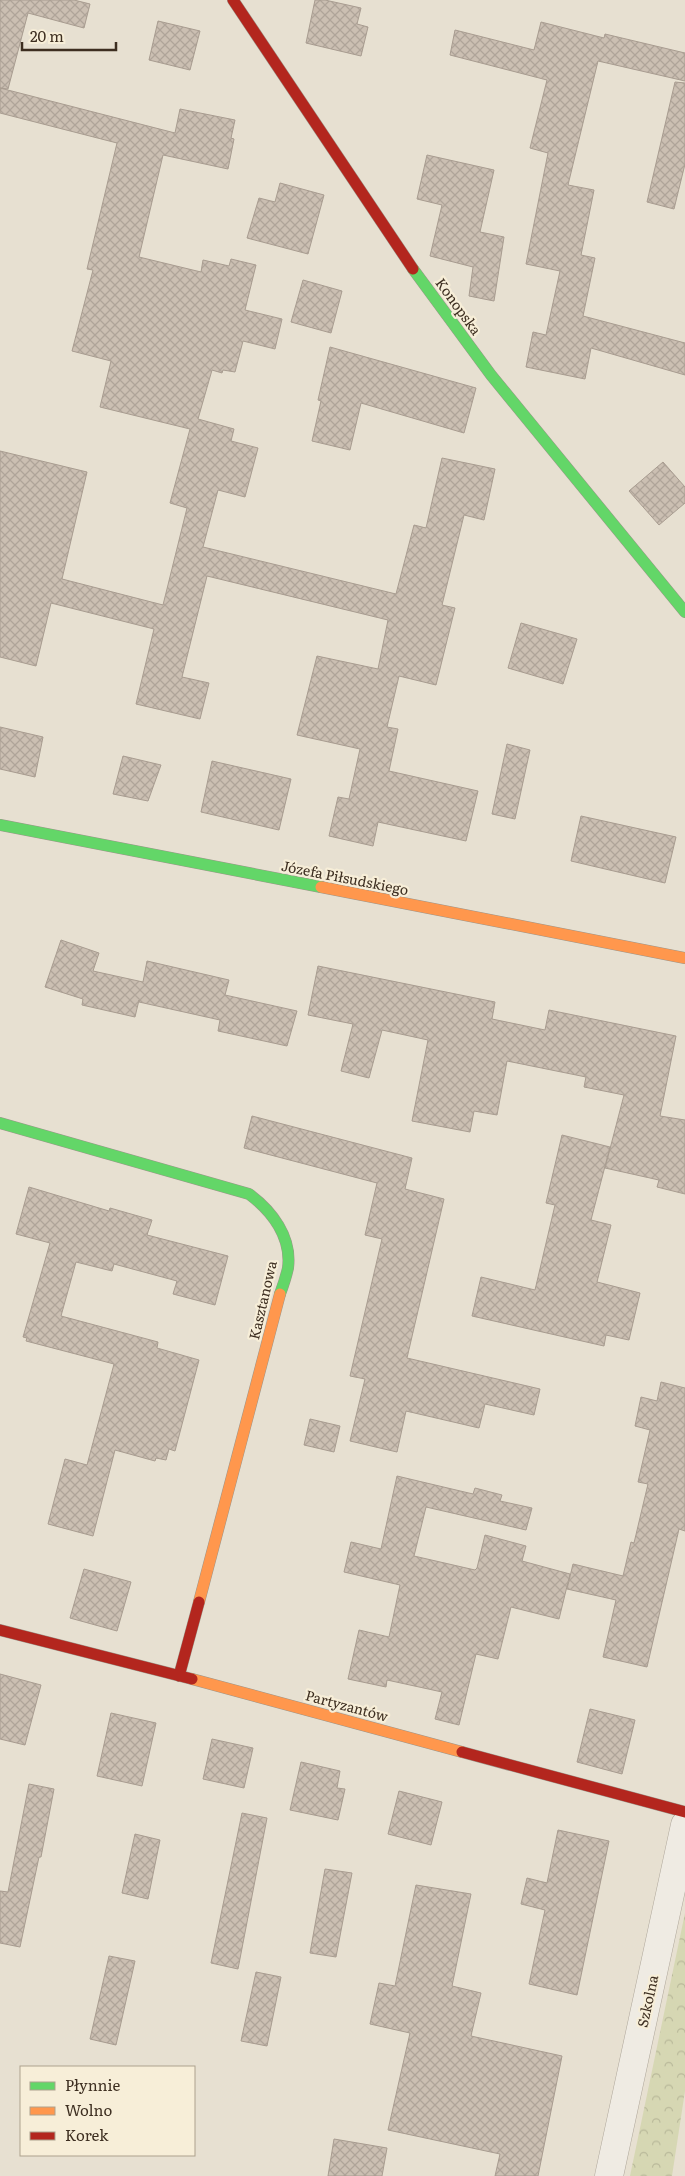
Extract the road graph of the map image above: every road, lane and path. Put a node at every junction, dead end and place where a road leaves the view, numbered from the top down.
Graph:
1 (233, 0) edge
2 (685, 612) edge
3 (0, 825) edge
4 (685, 958) edge
5 (0, 1123) edge
6 (0, 1630) edge
7 (179, 1676) junction
8 (685, 1812) edge
9 (685, 1825) edge
10 (609, 2176) edge

1 - 2 street, Konopska
3 - 4 street, Józefa Piłsudskiego
5 - 7 street, Kasztanowa
6 - 7 street, Partyzantów
7 - 8 street, Partyzantów
9 - 10 street, Szkolna

